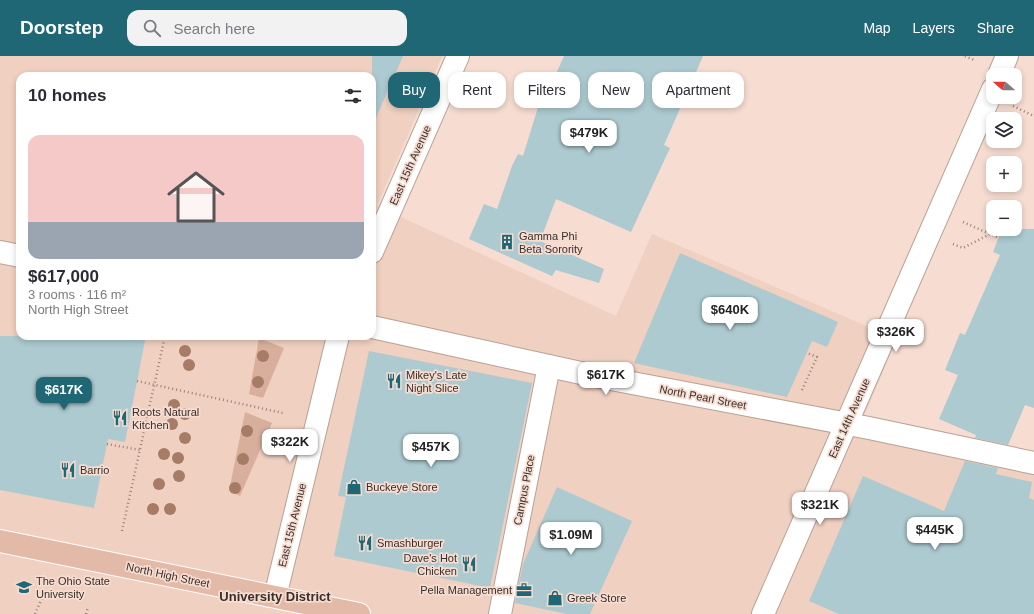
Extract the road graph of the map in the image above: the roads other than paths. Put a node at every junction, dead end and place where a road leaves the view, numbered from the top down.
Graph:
1 (458, 56) edge
2 (1008, 56) edge
3 (1002, 68) edge
4 (986, 104) edge
5 (376, 243) edge
6 (0, 252) edge
7 (16, 255) edge
8 (376, 329) edge
9 (337, 340) edge
10 (549, 366) junction
11 (846, 424) junction
12 (1034, 463) edge
13 (0, 541) edge
14 (275, 597) junction
15 (359, 614) edge
16 (500, 614) edge
17 (763, 614) edge

1 - 5 street, East 15th Avenue
2 - 3 street
4 - 11 street, East 14th Avenue
6 - 7 street
8 - 10 street, North Pearl Street
9 - 14 street, East 15th Avenue
10 - 11 street, North Pearl Street
10 - 16 street, Campus Place
11 - 12 street, North Pearl Street
11 - 17 street, East 14th Avenue
13 - 14 main road, North High Street
14 - 15 main road, North High Street

